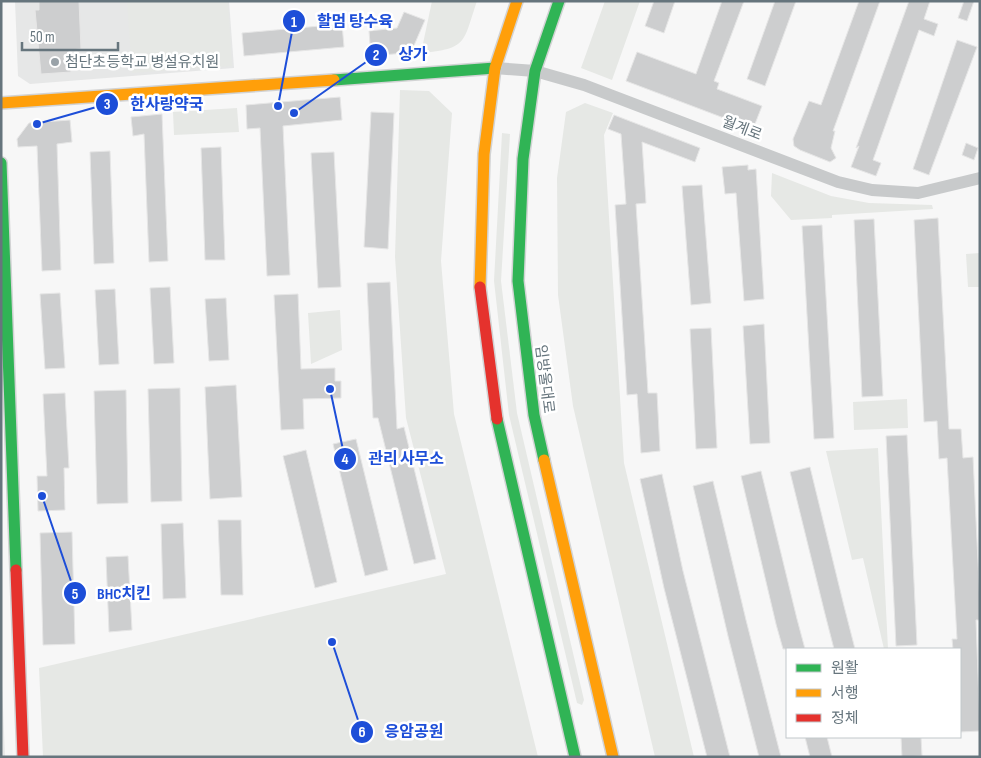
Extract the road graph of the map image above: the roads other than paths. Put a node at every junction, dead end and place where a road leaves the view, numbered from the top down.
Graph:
1 (517, 1) edge
2 (559, 1) edge
3 (495, 68) junction
4 (535, 71) junction
5 (1, 103) edge
6 (1, 163) edge
7 (980, 178) edge
8 (610, 744) junction
9 (576, 756) edge
10 (23, 757) edge
11 (602, 757) edge
12 (613, 757) edge

1 - 3 main road
2 - 4 main road, 임방울대로
3 - 4 street, 월계로
3 - 5 main road
3 - 9 main road
4 - 7 street, 월계로
4 - 8 main road, 임방울대로
6 - 10 main road
8 - 11 main road
8 - 12 main road, 임방울대로

